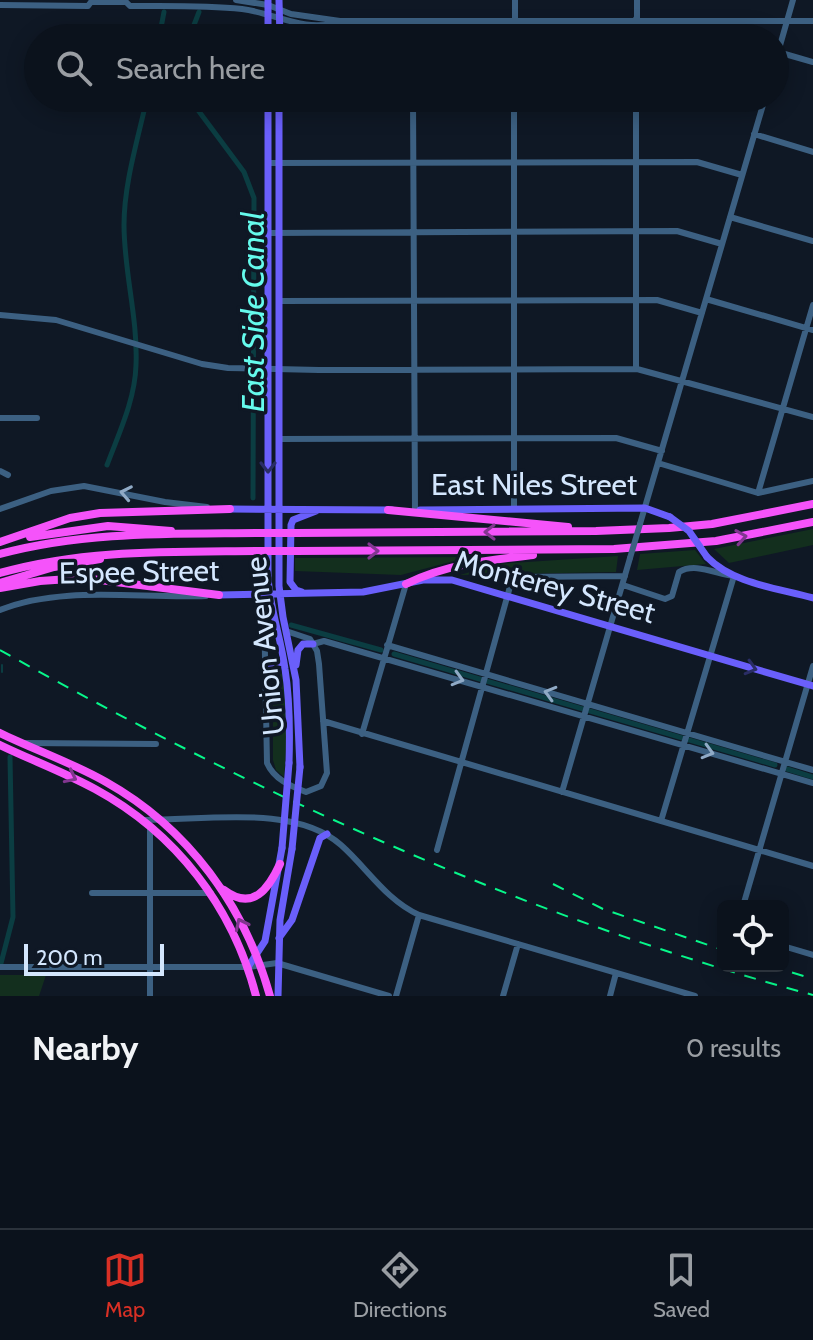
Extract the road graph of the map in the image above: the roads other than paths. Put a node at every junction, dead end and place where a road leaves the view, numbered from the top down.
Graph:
1 (236, 0) edge
2 (279, 0) edge
3 (515, 0) edge
4 (637, 0) edge
5 (793, 0) edge
6 (90, 1) edge
7 (127, 1) edge
8 (0, 5) edge
9 (268, 6) edge
10 (279, 10) junction
11 (280, 19) junction
12 (636, 19) junction
13 (515, 20) junction
14 (787, 20) junction
15 (340, 21) junction
16 (415, 21) junction
17 (813, 21) edge
18 (280, 24) edge
19 (301, 24) edge
20 (332, 24) edge
21 (415, 24) edge
22 (515, 24) edge
23 (636, 24) edge
24 (786, 24) edge
25 (789, 55) edge
26 (813, 62) edge
27 (268, 112) edge
28 (279, 112) edge
29 (413, 112) edge
30 (514, 112) edge
31 (636, 112) edge
32 (760, 112) edge
33 (754, 134) junction
34 (813, 152) edge
35 (636, 162) junction
36 (268, 163) junction
37 (279, 163) junction
38 (413, 163) junction
39 (514, 163) junction
40 (742, 175) junction
41 (730, 217) junction
42 (636, 231) junction
43 (414, 232) junction
44 (514, 232) junction
45 (268, 233) junction
46 (279, 233) junction
47 (813, 241) edge
48 (722, 244) junction
49 (706, 299) junction
50 (636, 300) junction
51 (279, 301) junction
52 (414, 301) junction
53 (514, 301) junction
54 (813, 305) edge
55 (702, 313) junction
56 (0, 315) edge
57 (810, 329) edge
58 (263, 369) junction
59 (279, 369) junction
60 (636, 369) junction
61 (414, 370) junction
62 (514, 370) junction
63 (682, 381) junction
64 (783, 409) junction
65 (813, 417) edge
66 (0, 418) edge
67 (37, 418) dead end
68 (514, 438) junction
69 (279, 439) junction
70 (414, 439) junction
71 (662, 451) junction
72 (658, 463) junction
73 (0, 471) edge
74 (8, 475) dead end
75 (813, 481) edge
76 (758, 493) junction
77 (813, 504) edge
78 (645, 508) junction
79 (0, 509) edge
80 (230, 509) junction
81 (514, 509) junction
82 (273, 510) junction
83 (318, 510) junction
84 (388, 510) junction
85 (415, 510) junction
86 (813, 522) edge
87 (596, 531) junction
88 (183, 533) junction
89 (0, 542) edge
90 (580, 550) junction
91 (140, 553) junction
92 (0, 554) edge
93 (0, 573) edge
94 (625, 576) junction
95 (734, 576) junction
96 (406, 584) junction
97 (623, 585) junction
98 (0, 586) edge
99 (320, 594) junction
100 (219, 595) junction
101 (269, 595) junction
102 (280, 595) junction
103 (507, 596) junction
104 (813, 598) edge
105 (0, 610) edge
106 (610, 626) junction
107 (286, 631) junction
108 (313, 644) junction
109 (387, 645) junction
110 (710, 656) junction
111 (383, 657) junction
112 (284, 663) junction
113 (813, 666) edge
114 (267, 667) junction
115 (295, 672) junction
116 (485, 674) junction
117 (482, 685) junction
118 (810, 685) edge
119 (588, 704) junction
120 (584, 716) junction
121 (323, 721) junction
122 (0, 733) edge
123 (687, 733) junction
124 (362, 734) junction
125 (19, 743) junction
126 (0, 744) edge
127 (156, 744) dead end
128 (683, 745) junction
129 (785, 761) junction
130 (461, 763) junction
131 (813, 770) edge
132 (781, 774) junction
133 (813, 783) edge
134 (562, 792) junction
135 (142, 820) junction
136 (161, 821) junction
137 (661, 821) junction
138 (150, 826) junction
139 (327, 834) junction
140 (437, 850) dead end
141 (759, 850) junction
142 (280, 864) junction
143 (813, 866) edge
144 (221, 887) junction
145 (92, 893) dead end
146 (150, 893) junction
147 (211, 893) junction
148 (745, 900) edge
149 (419, 915) junction
150 (279, 938) junction
151 (518, 944) junction
152 (789, 948) edge
153 (813, 955) edge
154 (256, 956) junction
155 (277, 963) junction
156 (4, 967) edge
157 (150, 967) junction
158 (248, 967) junction
159 (261, 967) junction
160 (616, 973) junction
161 (150, 996) edge
162 (256, 996) edge
163 (270, 996) edge
164 (278, 996) edge
165 (389, 996) edge
166 (396, 996) edge
167 (503, 996) edge
168 (610, 996) edge
169 (695, 996) edge

1 - 9 street
2 - 10 main road
3 - 13 street
4 - 12 street
5 - 14 street
6 - 7 street
6 - 8 street
7 - 9 street
9 - 10 street
9 - 11 street
10 - 11 main road
10 - 15 street
11 - 18 main road
11 - 19 street
12 - 13 street
12 - 14 street
12 - 23 street
13 - 16 street
13 - 22 street
14 - 17 street
14 - 24 street
15 - 16 street
15 - 20 street
16 - 21 street
25 - 26 street
27 - 36 main road, Union Avenue
28 - 37 main road, Union Avenue
29 - 38 street
30 - 39 street
31 - 35 street
32 - 33 street
33 - 34 street
33 - 40 street
35 - 39 street
35 - 40 street
35 - 42 street
36 - 37 street
36 - 45 main road, Union Avenue
37 - 38 street
37 - 46 main road, Union Avenue
38 - 39 street
38 - 43 street
39 - 44 street
40 - 41 street
41 - 47 street
41 - 48 street
42 - 44 street
42 - 48 street
42 - 50 street
43 - 44 street
43 - 46 street
43 - 52 street
44 - 53 street
45 - 46 street
45 - 58 main road, Union Avenue
46 - 51 main road, Union Avenue
48 - 49 street
49 - 55 street
49 - 57 street
50 - 53 street
50 - 55 street
50 - 60 street
51 - 52 street
51 - 59 main road, Union Avenue
52 - 53 street
52 - 61 street
53 - 62 street
54 - 57 street
55 - 63 street
56 - 58 street
57 - 64 street
58 - 59 street
58 -> 82 main road, Union Avenue
59 - 61 street
59 - 69 main road, Union Avenue
60 - 62 street
60 - 63 street
61 - 62 street
61 - 70 street
62 - 68 street
63 - 64 street
63 - 71 street
64 - 65 street
64 - 76 street
66 - 67 street
68 - 70 street
68 - 71 street
68 - 81 street
69 - 70 street
69 - 82 main road, Union Avenue
70 - 85 street
71 - 72 street
72 - 76 street
72 - 78 street
73 - 74 street
75 - 76 street
77 - 87 highway
78 - 81 main road, East Niles Street
78 - 94 street, bridge
78 - 95 main road, East Niles Street, bridge
80 -> 79 street
80 - 82 main road, East Niles Street
80 - 89 highway
81 - 85 main road, East Niles Street
82 - 83 main road, East Niles Street
82 - 101 main road, Union Avenue
82 - 102 main road, Union Avenue
83 - 84 main road, East Niles Street
83 - 99 main road
84 - 85 main road, East Niles Street
84 - 87 highway
90 -> 86 highway
87 -> 88 highway, bridge
88 - 89 highway
88 - 92 highway
91 -> 90 highway, bridge
90 - 96 highway
91 - 93 highway
91 - 98 highway
94 - 97 street
94 - 103 street
95 - 97 street
95 - 104 main road, East Niles Street
95 - 110 street
96 - 99 main road, Monterey Street
96 - 103 main road, Monterey Street
96 - 109 street
97 - 106 street
98 - 100 highway
99 - 102 main road, Monterey Street
100 - 101 main road, Espee Street
100 - 105 street, Espee Street
101 - 102 main road, Espee Street
101 - 112 main road, Union Avenue
101 - 114 street, Union Avenue
102 - 107 main road, Union Avenue
103 - 106 main road, Monterey Street
103 - 116 street
106 - 110 main road, Monterey Street
106 - 119 street
107 - 108 street
107 - 115 main road, Union Avenue
108 - 111 street
108 - 115 main road
108 - 121 street
109 - 111 street
109 - 116 street
110 -> 118 main road, Monterey Street
110 - 123 street
111 -> 117 street
111 - 124 street
112 - 114 main road
112 - 142 main road, Union Avenue, bridge
113 - 118 street
114 - 121 street, Union Avenue
115 - 150 main road, Union Avenue, bridge
116 - 117 street
119 -> 116 street
117 - 120 street
117 - 130 street
118 - 129 street
119 - 120 street
119 - 123 street
120 - 128 street
120 - 134 street
121 - 124 street
122 - 125 highway
123 - 128 street
123 - 129 street
124 - 130 street
125 - 126 main road
125 - 127 street
125 - 136 highway
126 -> 135 highway
128 -> 132 street
128 - 137 street
129 - 131 street
129 - 132 street
130 - 134 street
130 - 140 street
132 - 133 street
132 - 141 street
134 - 137 street
135 - 136 street
135 - 138 highway
136 - 139 street
136 - 144 highway
137 - 141 street
138 - 146 street
138 - 147 highway
139 - 149 street
139 - 150 main road
141 - 143 street
141 - 148 street
142 - 144 highway
142 - 154 main road, Union Avenue
154 -> 144 highway
145 - 146 street
146 - 147 street
146 - 157 street
147 - 158 highway
149 - 151 street
149 - 166 street
150 - 155 main road, Union Avenue
151 - 160 street
151 - 167 street
152 - 153 street
154 - 158 main road, Union Avenue
154 - 159 highway
155 - 159 street
155 - 164 main road, Union Avenue
155 - 165 street
156 - 157 street
157 - 158 street
157 - 161 street
158 - 159 street
158 - 162 highway
159 - 163 highway
160 - 168 street
160 - 169 street

